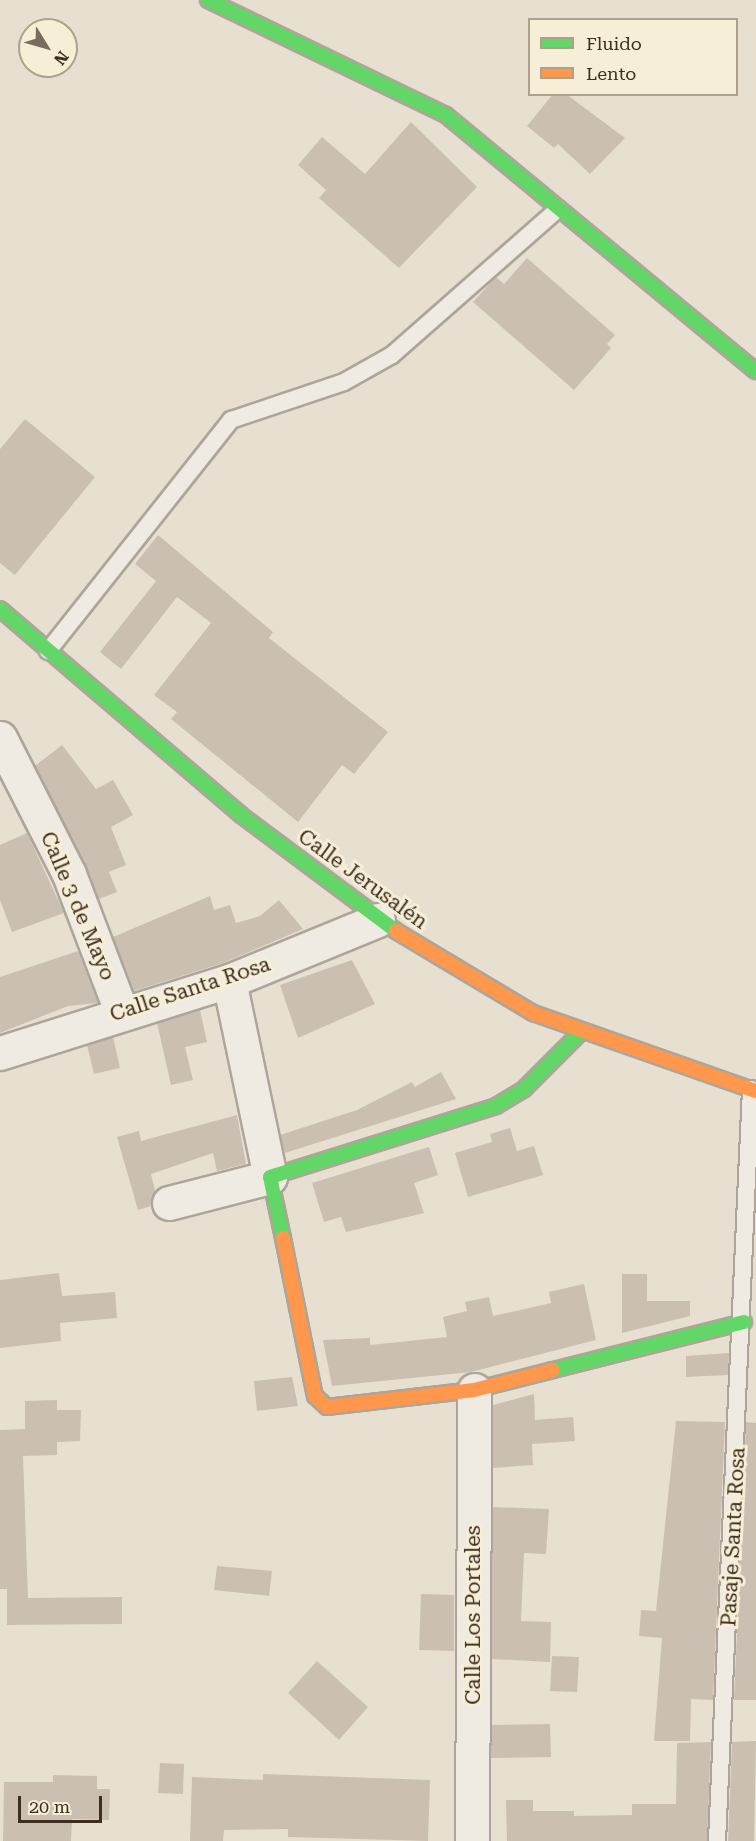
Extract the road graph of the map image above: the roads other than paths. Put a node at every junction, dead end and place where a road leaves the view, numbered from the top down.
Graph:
1 (208, 0) edge
2 (558, 209) junction
3 (756, 371) edge
4 (0, 609) edge
5 (48, 651) junction
6 (0, 738) edge
7 (378, 920) junction
8 (229, 981) junction
9 (121, 1011) junction
10 (581, 1032) junction
11 (0, 1053) edge
12 (754, 1090) edge
13 (270, 1177) junction
14 (169, 1203) dead end
15 (744, 1322) junction
16 (474, 1389) junction
17 (472, 1841) edge
18 (717, 1841) edge

1 - 2 street
2 - 3 street
2 - 5 lane
4 - 5 street, Calle Jerusalén
5 - 7 street, Calle Jerusalén
6 - 9 street, Calle 3 de Mayo
7 - 8 street, Calle Santa Rosa
7 - 10 street, Calle Jerusalén
8 - 9 street, Calle Santa Rosa
8 - 13 street
9 - 11 street, Calle Santa Rosa
10 - 12 street, Calle Jerusalén
10 - 13 street
12 - 15 lane, Pasaje Santa Rosa
13 - 14 street
13 - 16 street
15 - 16 street
15 - 18 lane, Pasaje Santa Rosa
16 - 17 street, Calle Los Portales

